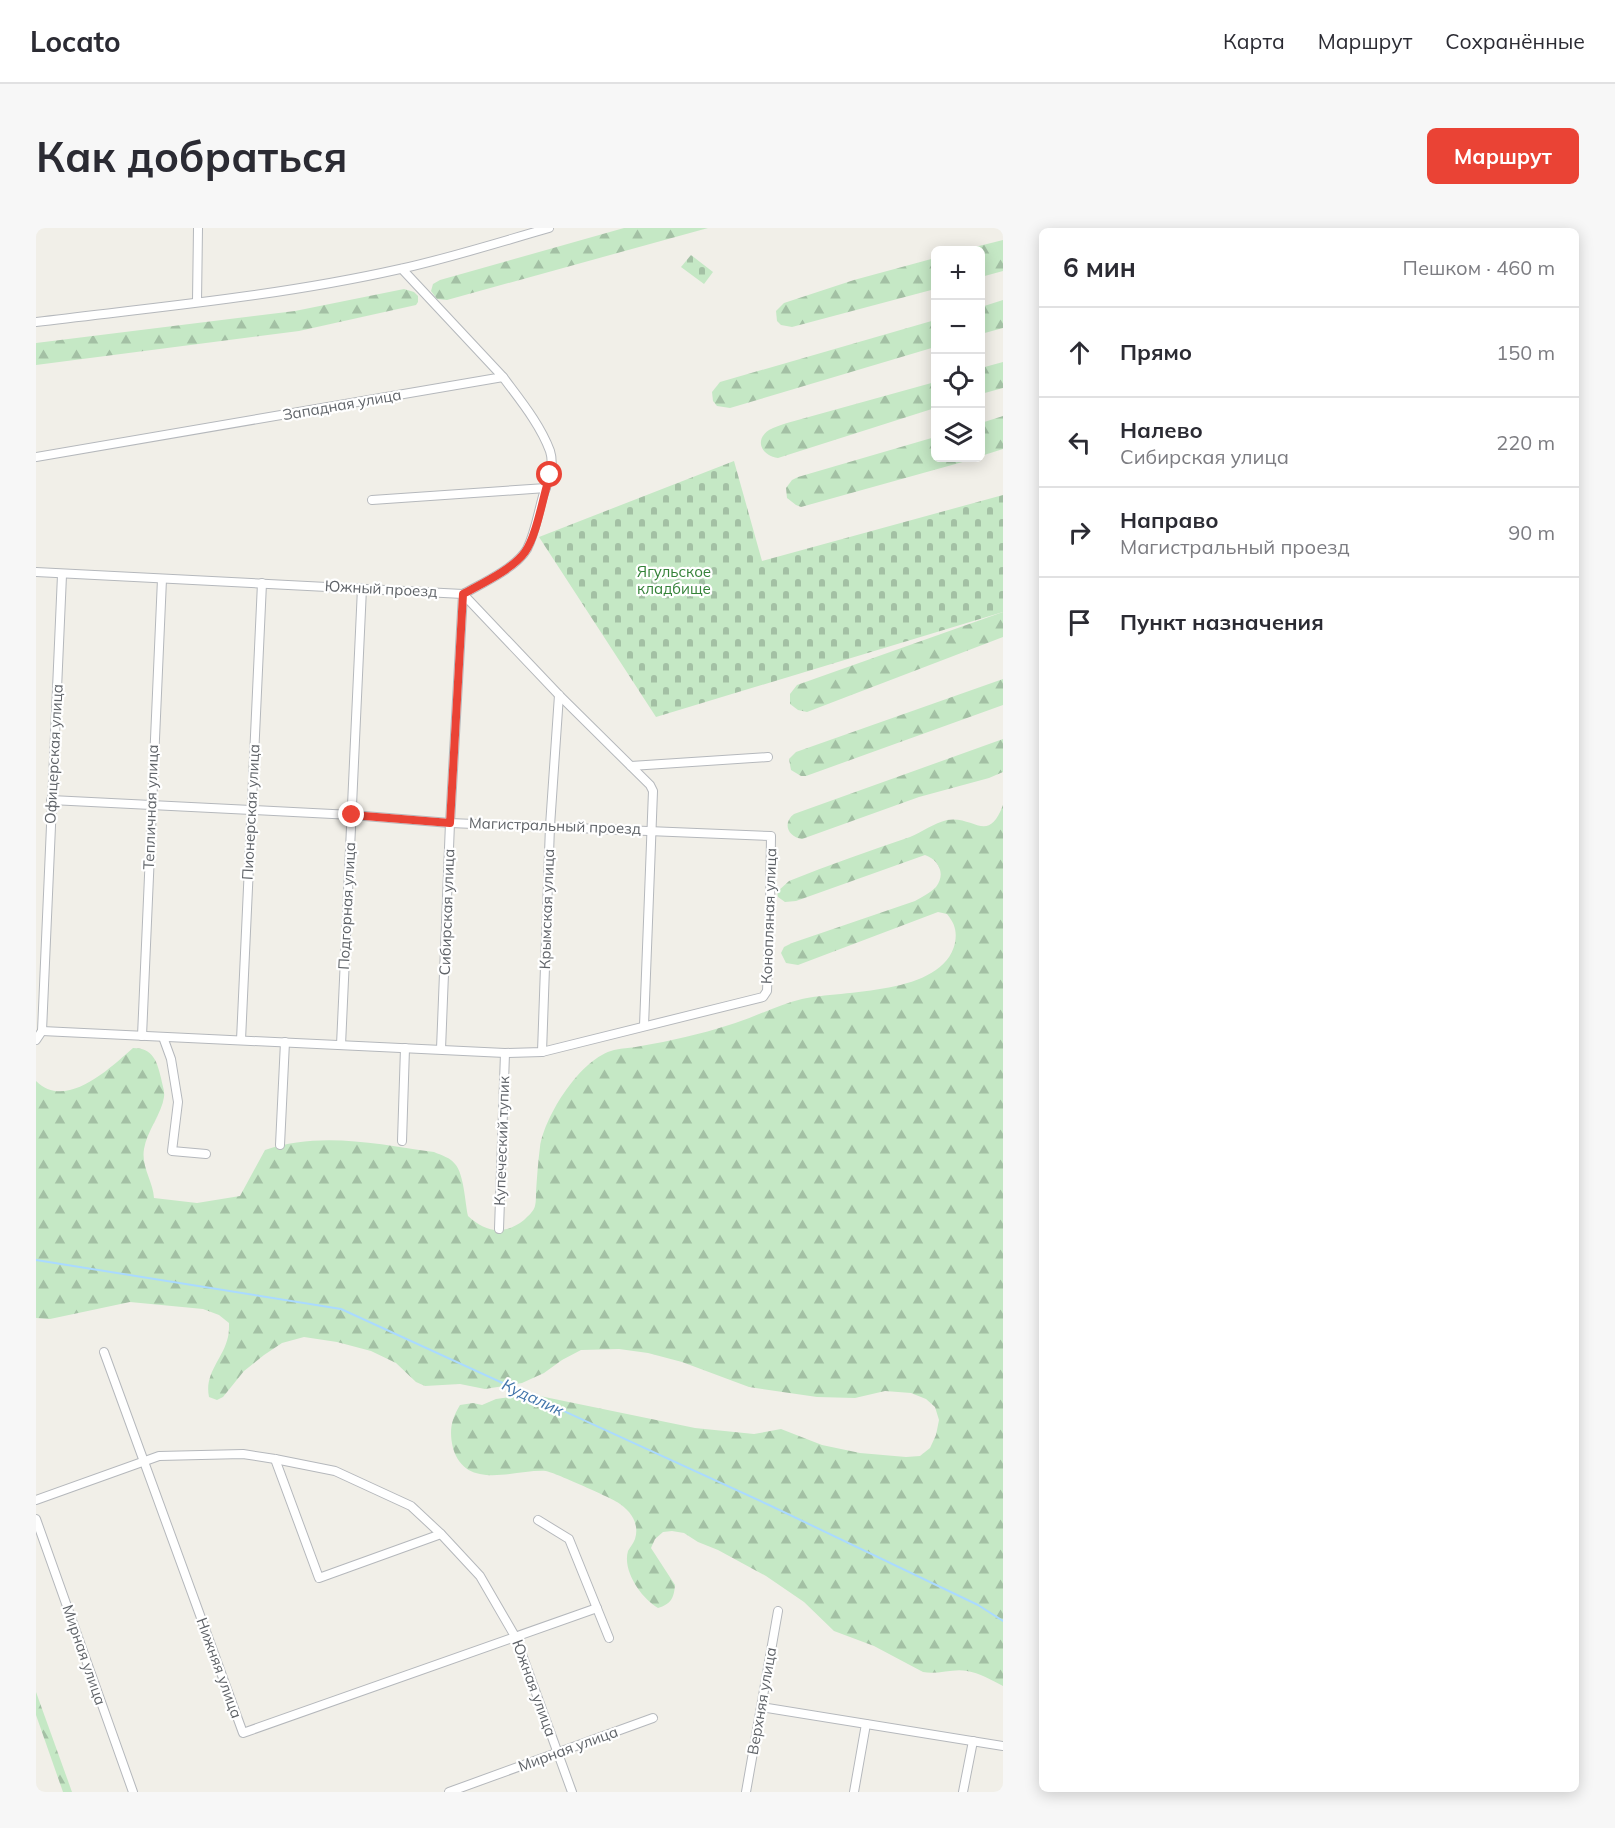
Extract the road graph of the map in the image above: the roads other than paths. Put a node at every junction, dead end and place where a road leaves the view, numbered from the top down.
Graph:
1 (198, 228) edge
2 (549, 228) edge
3 (402, 269) junction
4 (197, 302) junction
5 (36, 322) edge
6 (503, 377) junction
7 (36, 457) edge
8 (546, 488) junction
9 (372, 500) dead end
10 (36, 572) edge
11 (62, 575) junction
12 (162, 579) junction
13 (262, 583) junction
14 (362, 588) junction
15 (463, 594) junction
16 (559, 695) junction
17 (768, 757) dead end
18 (631, 766) junction
19 (51, 800) junction
20 (151, 806) junction
21 (251, 811) junction
22 (352, 815) junction
23 (450, 823) junction
24 (550, 826) junction
25 (652, 830) junction
26 (771, 836) joint
27 (644, 1026) junction
28 (42, 1031) junction
29 (142, 1036) junction
30 (163, 1037) junction
31 (36, 1040) edge
32 (241, 1040) junction
33 (285, 1042) junction
34 (341, 1045) junction
35 (405, 1048) junction
36 (441, 1049) junction
37 (542, 1052) junction
38 (505, 1053) junction
39 (402, 1142) dead end
40 (280, 1145) dead end
41 (206, 1154) dead end
42 (499, 1228) dead end
43 (105, 1352) dead end
44 (275, 1458) junction
45 (144, 1461) junction
46 (36, 1500) edge
47 (36, 1519) edge
48 (538, 1520) dead end
49 (441, 1534) junction
50 (597, 1608) junction
51 (778, 1611) dead end
52 (516, 1638) junction
53 (609, 1638) dead end
54 (761, 1707) junction
55 (653, 1718) dead end
56 (866, 1724) junction
57 (972, 1741) junction
58 (1003, 1746) edge
59 (558, 1754) junction
60 (133, 1792) edge
61 (449, 1792) edge
62 (572, 1792) edge
63 (746, 1792) edge
64 (854, 1792) edge
65 (963, 1792) edge

1 - 4 street
2 - 3 street
3 - 4 street
3 - 6 street
4 - 5 street
6 - 7 street, Западная улица
6 - 8 street
8 - 9 street
8 - 15 street
10 - 11 street, Южный проезд
11 - 12 street, Южный проезд
11 - 19 street, Офицерская улица
12 - 13 street, Южный проезд
12 - 20 street, Тепличная улица
13 - 14 street, Южный проезд
13 - 21 street, Пионерская улица
14 - 15 street, Южный проезд
14 - 22 street, Подгорная улица
15 - 16 street
15 - 23 street, Сибирская улица
16 - 18 street
16 - 24 street, Крымская улица
17 - 18 street
18 - 25 street
19 - 20 street, Магистральный проезд
19 - 28 street, Офицерская улица
20 - 21 street, Магистральный проезд
20 - 29 street, Тепличная улица
21 - 22 street, Магистральный проезд
21 - 32 street, Пионерская улица
22 - 23 street, Магистральный проезд
22 - 34 street, Подгорная улица
23 - 24 street, Магистральный проезд
23 - 36 street, Сибирская улица
24 - 25 street, Магистральный проезд
24 - 37 street, Крымская улица
25 - 26 street, Магистральный проезд
25 - 27 street
26 - 27 street, Конопляная улица
27 - 37 street
28 - 29 street
28 - 31 street
29 - 30 street
30 - 32 street
30 - 41 street
32 - 33 street
33 - 34 street
33 - 40 street
34 - 35 street
35 - 36 street
35 - 39 street
36 - 38 street
37 - 38 street
38 - 42 street, Купеческий тупик
43 - 45 street, Нижняя улица
44 - 45 street, Южная улица
44 - 49 street, Южная улица
44 - 49 street
45 - 46 street, Южная улица
45 - 52 street, Нижняя улица
47 - 60 street, Мирная улица
48 - 50 street
49 - 52 street, Южная улица
50 - 52 street, Нижняя улица
50 - 53 street
51 - 54 street, Верхняя улица
52 - 59 street, Южная улица
54 - 56 street
54 - 63 street, Верхняя улица
55 - 59 street, Мирная улица
56 - 57 street
56 - 64 street
57 - 58 street
57 - 65 street
59 - 61 street, Мирная улица
59 - 62 street, Южная улица

